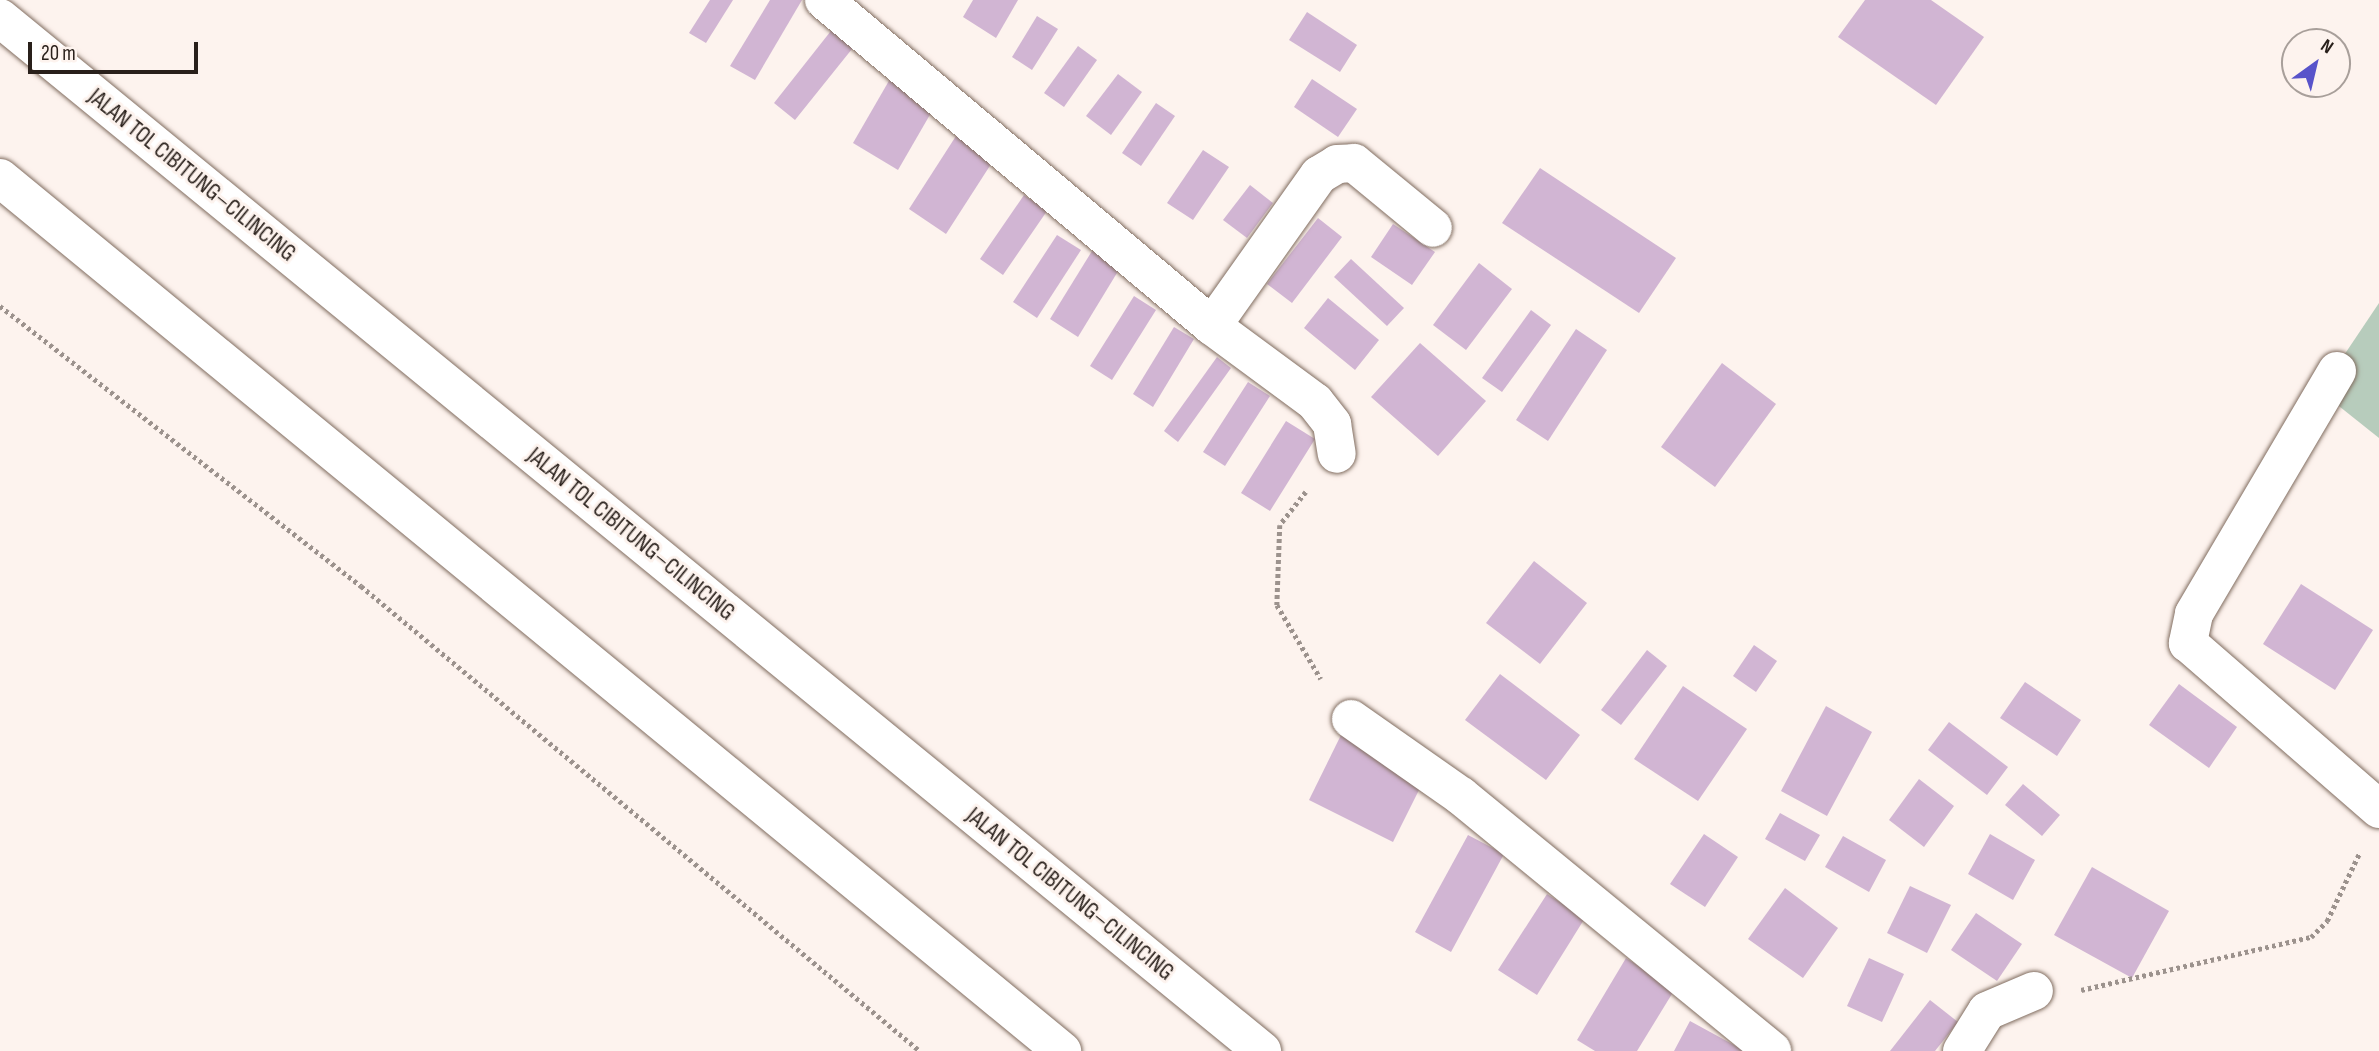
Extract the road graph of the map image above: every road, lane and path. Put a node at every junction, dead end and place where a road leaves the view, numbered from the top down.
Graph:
1 (824, 0) edge
2 (0, 18) edge
3 (0, 178) edge
4 (1433, 228) dead end
5 (0, 306) edge
6 (1212, 326) junction
7 (2337, 371) dead end
8 (1337, 454) joint
9 (1351, 719) joint
10 (2379, 809) edge
11 (2362, 849) dead end
12 (2035, 991) joint
13 (920, 1051) edge
14 (1062, 1051) edge
15 (1262, 1051) edge
16 (1772, 1051) edge
17 (1962, 1051) edge

1 - 6 main road
2 - 15 main road, JALAN TOL CIBITUNG–CILINCING
3 - 14 main road
4 - 6 main road
5 - 13 path
6 - 8 main road
7 - 10 main road
8 - 9 path
9 - 16 main road
11 - 12 path
12 - 17 main road

